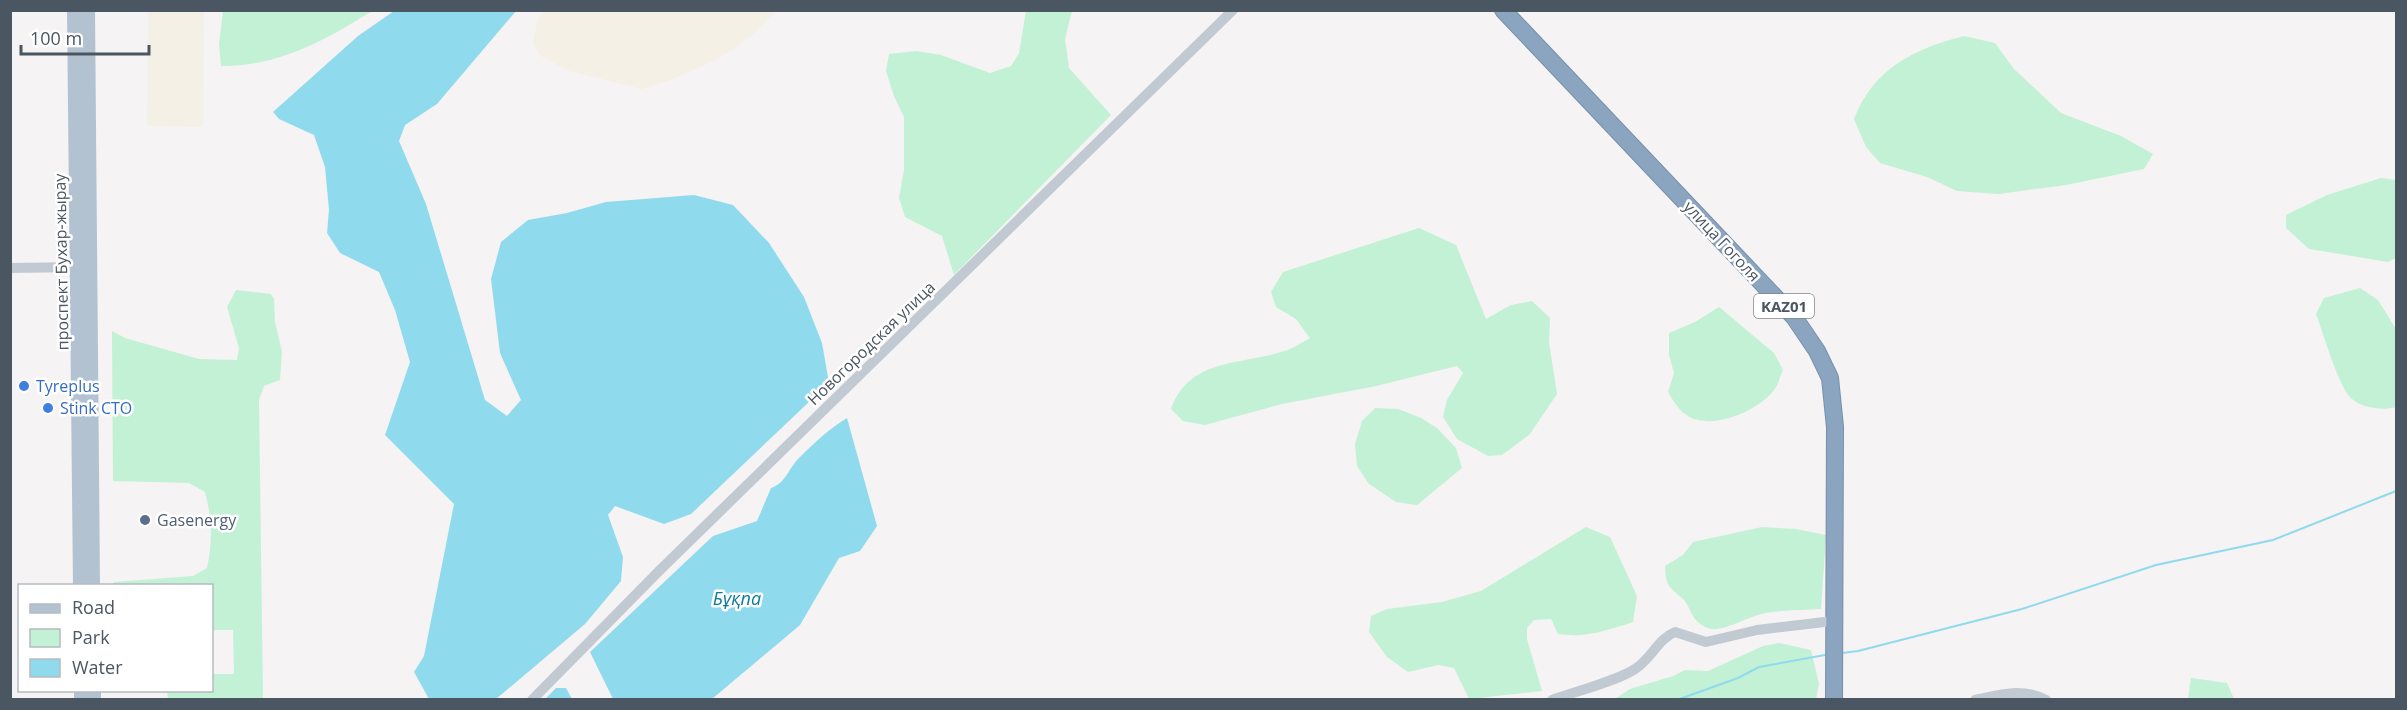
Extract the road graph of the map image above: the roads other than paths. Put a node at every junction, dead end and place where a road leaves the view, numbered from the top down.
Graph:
1 (74, 10) edge
2 (88, 10) edge
3 (1233, 10) edge
4 (1503, 10) edge
5 (84, 267) junction
6 (10, 268) edge
7 (80, 584) edge
8 (93, 584) edge
9 (1833, 621) junction
10 (2010, 696) edge
11 (532, 699) edge
12 (1552, 699) edge
13 (1834, 699) edge
14 (1975, 699) edge
15 (2046, 699) edge

1 - 5 main road, проспект Бухар-жырау
2 - 5 main road, проспект Бухар-жырау
3 - 11 street, Новогородская улица
4 - 9 highway, улица Гоголя / KАZ01
5 - 6 street
5 - 7 main road, проспект Бухар-жырау
5 - 8 main road, проспект Бухар-жырау
9 - 12 street
9 - 13 highway, улица Гоголя / KАZ01
10 - 14 street
10 - 15 street

